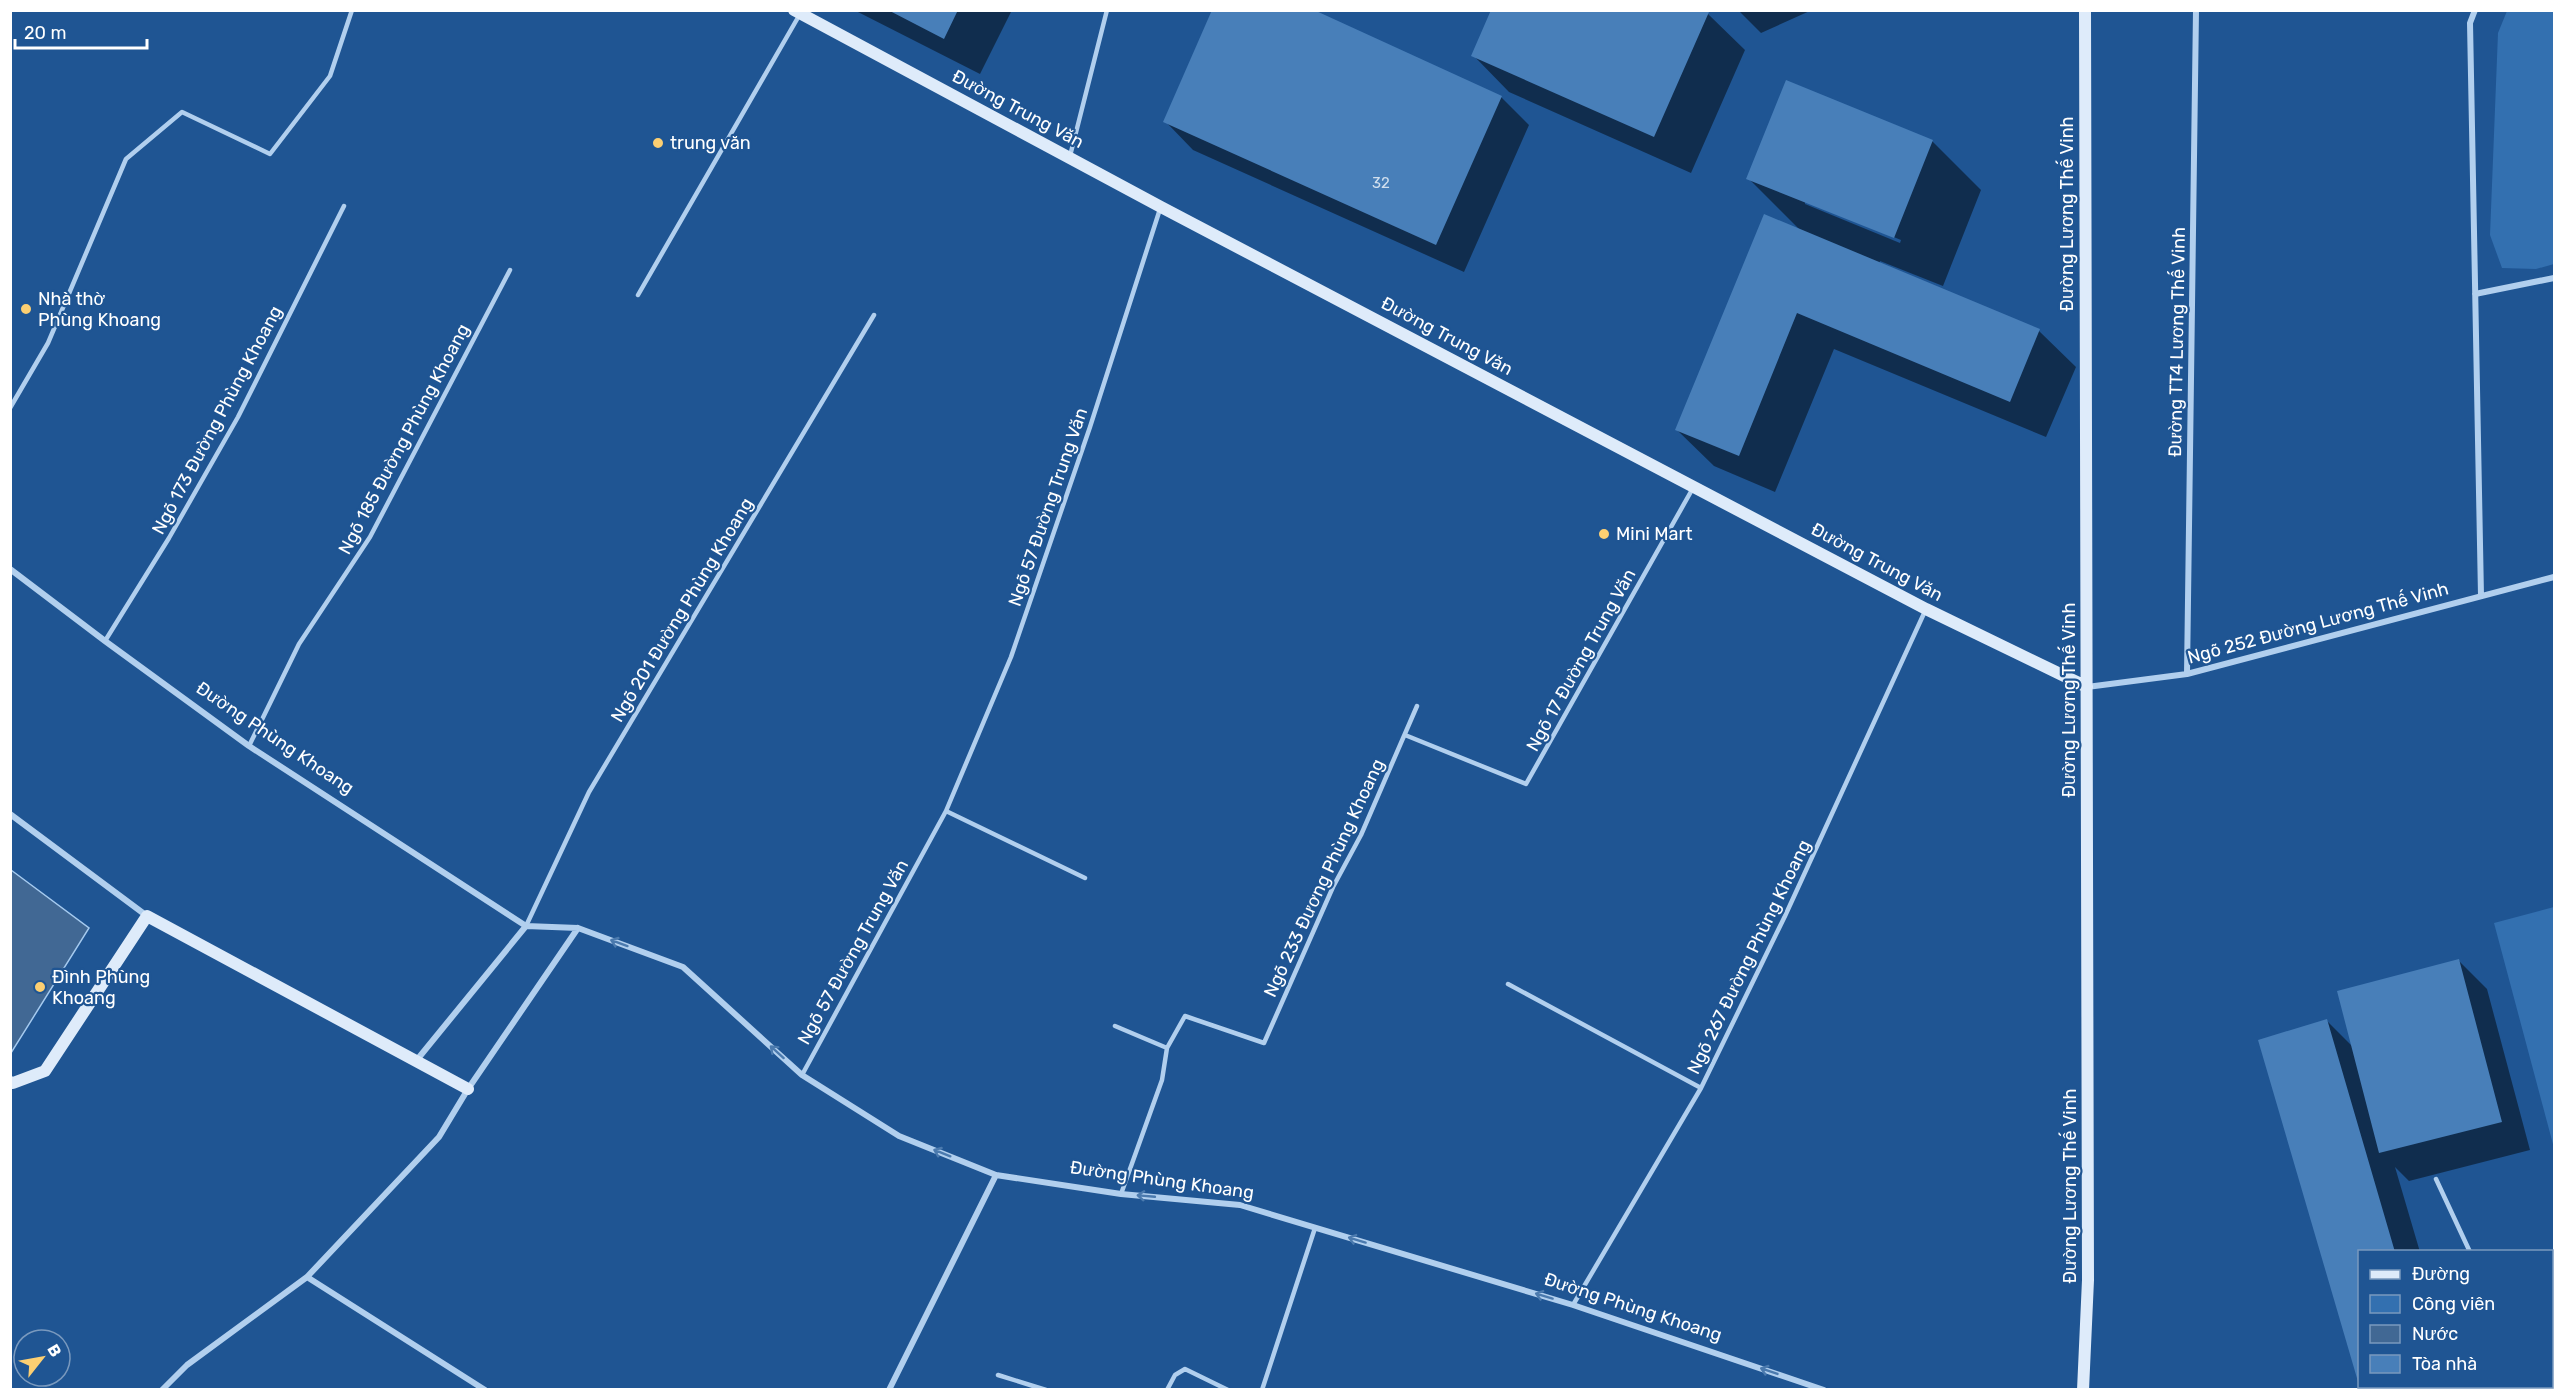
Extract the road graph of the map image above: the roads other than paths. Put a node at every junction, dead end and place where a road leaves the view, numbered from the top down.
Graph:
1 (352, 10) edge
2 (1107, 10) edge
3 (2085, 10) edge
4 (2196, 10) edge
5 (2475, 10) edge
6 (797, 12) edge
7 (1070, 157) junction
8 (344, 206) dead end
9 (1161, 207) junction
10 (510, 270) dead end
11 (2554, 278) edge
12 (2475, 294) junction
13 (638, 295) dead end
14 (874, 315) dead end
15 (10, 408) edge
16 (1695, 486) junction
17 (10, 569) edge
18 (2554, 577) edge
19 (2481, 596) junction
20 (1926, 609) junction
21 (105, 641) junction
22 (2187, 674) junction
23 (2087, 687) junction
24 (1417, 706) dead end
25 (1405, 735) junction
26 (249, 746) junction
27 (946, 811) junction
28 (10, 814) edge
29 (1085, 878) dead end
30 (147, 916) junction
31 (526, 926) junction
32 (578, 928) junction
33 (1508, 984) dead end
34 (1115, 1026) dead end
35 (1167, 1048) junction
36 (416, 1062) junction
37 (802, 1075) junction
38 (10, 1082) edge
39 (1701, 1088) junction
40 (468, 1089) junction
41 (996, 1175) junction
42 (2436, 1179) dead end
43 (1121, 1194) junction
44 (1315, 1228) junction
45 (2470, 1250) edge
46 (307, 1277) junction
47 (1573, 1305) junction
48 (998, 1375) dead end
49 (162, 1389) edge
50 (485, 1389) edge
51 (889, 1389) edge
52 (1046, 1389) edge
53 (1167, 1389) edge
54 (1228, 1389) edge
55 (1262, 1389) edge
56 (1824, 1389) edge
57 (2083, 1389) edge

1 - 15 lane
2 - 7 lane
3 - 23 street, Đường Lương Thế Vinh
4 - 22 street, Đường TT4 Lương Thế Vinh
5 - 12 street
6 - 7 street, Đường Trung Văn
6 - 13 lane
7 - 9 street, Đường Trung Văn
8 - 21 lane, Ngõ 173 Đường Phùng Khoang
9 - 16 street, Đường Trung Văn
9 - 27 lane, Ngõ 57 Đường Trung Văn
10 - 26 lane, Ngõ 185 Đường Phùng Khoang
11 - 12 street
12 - 19 street
14 - 31 lane, Ngõ 201 Đường Phùng Khoang
16 - 20 street, Đường Trung Văn
16 - 25 lane, Ngõ 17 Đường Trung Văn
17 - 21 street, Đường Phùng Khoang
18 - 19 street, Ngõ 252 Đường Lương Thế Vinh
19 - 22 street, Ngõ 252 Đường Lương Thế Vinh
20 - 23 street, Đường Trung Văn
20 - 39 lane, Ngõ 267 Đường Phùng Khoang
21 - 26 street, Đường Phùng Khoang
22 - 23 street, Ngõ 252 Đường Lương Thế Vinh
23 - 57 street, Đường Lương Thế Vinh
24 - 25 lane
25 - 35 lane, Ngõ 233 Đương Phùng Khoang
26 - 31 street, Đường Phùng Khoang
27 - 29 lane
27 - 37 lane, Ngõ 57 Đường Trung Văn
28 - 30 street
30 - 36 street
30 - 38 street
31 - 32 street, Đường Phùng Khoang
31 - 36 street
37 -> 32 street, Đường Phùng Khoang
32 - 40 street
33 - 39 lane
34 - 35 lane
35 - 43 lane, Ngõ 233 Đương Phùng Khoang
36 - 40 street
41 -> 37 street, Đường Phùng Khoang
39 - 47 lane, Ngõ 267 Đường Phùng Khoang
40 - 46 street
41 - 43 street, Đường Phùng Khoang
41 - 51 street
42 - 45 lane
44 -> 43 street, Đường Phùng Khoang
47 -> 44 street, Đường Phùng Khoang
44 - 55 lane
46 - 49 street
46 - 50 street
56 -> 47 street, Đường Phùng Khoang
48 - 52 lane
53 - 54 lane

